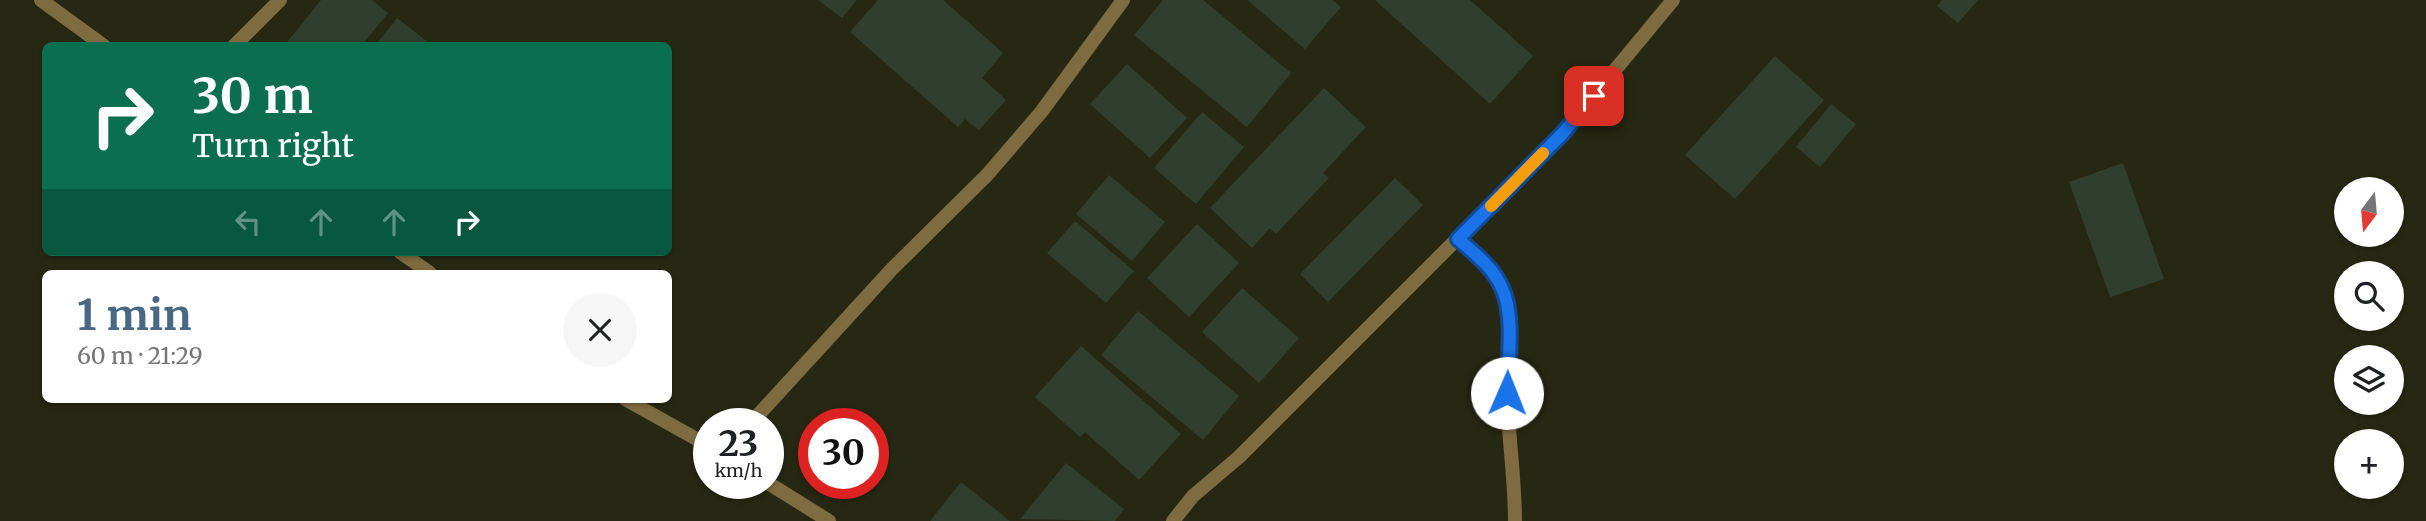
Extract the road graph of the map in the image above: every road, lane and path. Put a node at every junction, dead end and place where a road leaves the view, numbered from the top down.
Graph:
1 (41, 0) edge
2 (280, 0) edge
3 (1123, 0) edge
4 (1673, 0) edge
5 (99, 42) edge
6 (238, 42) edge
7 (1458, 239) junction
8 (406, 256) edge
9 (426, 270) edge
10 (632, 403) edge
11 (765, 408) edge
12 (693, 437) edge
13 (784, 493) edge
14 (829, 521) edge
15 (1172, 521) edge
16 (1515, 521) edge

1 - 5 street
2 - 6 street
3 - 11 street
4 - 7 street
7 - 15 street
7 - 16 street
8 - 9 street
10 - 12 street
13 - 14 street

